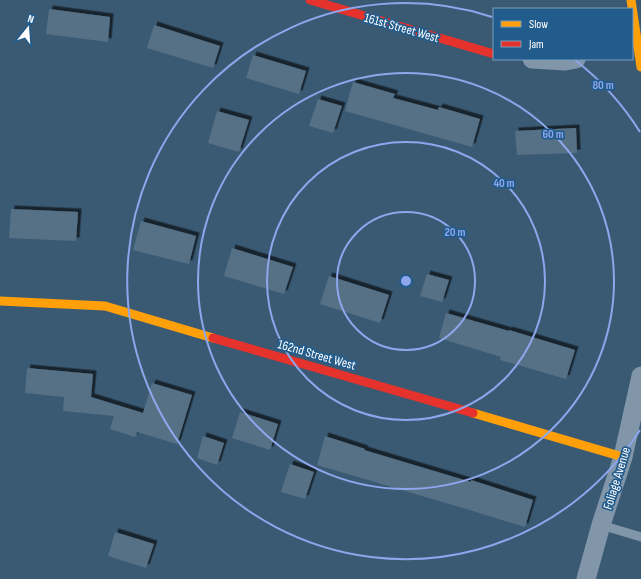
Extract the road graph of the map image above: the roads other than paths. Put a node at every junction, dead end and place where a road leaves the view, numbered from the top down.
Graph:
1 (310, 0) edge
2 (633, 16) edge
3 (637, 48) edge
4 (493, 54) edge
5 (549, 60) edge
6 (571, 60) edge
7 (641, 67) edge
8 (0, 301) edge
9 (641, 376) edge
10 (623, 457) junction
11 (601, 525) junction
12 (641, 537) edge
13 (586, 579) edge

1 - 4 street, 161st Street West
2 - 3 street
3 - 7 street
5 - 6 street
8 - 10 street, 162nd Street West
9 - 10 street, Foliage Avenue
10 - 11 street, Foliage Avenue
11 - 12 lane
11 - 13 street, Foliage Avenue

